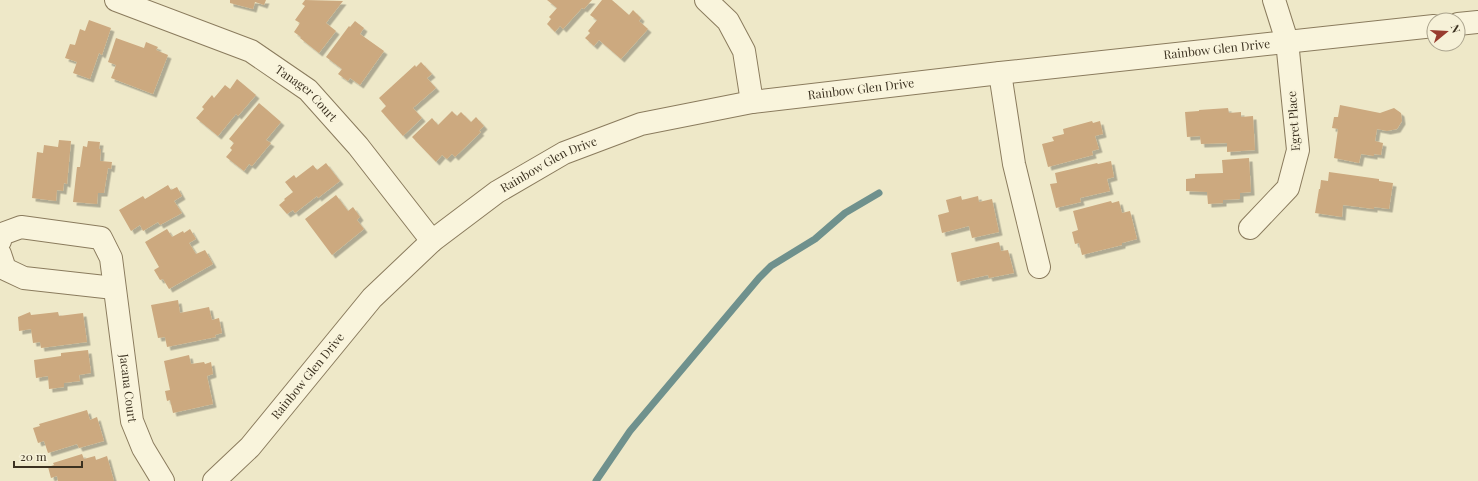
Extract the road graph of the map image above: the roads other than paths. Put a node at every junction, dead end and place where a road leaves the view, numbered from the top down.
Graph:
1 (706, 0) edge
2 (1274, 0) edge
3 (129, 3) edge
4 (1478, 22) edge
5 (1466, 23) edge
6 (1426, 27) edge
7 (1287, 41) junction
8 (1000, 72) junction
9 (752, 102) junction
10 (1250, 228) dead end
11 (0, 241) edge
12 (432, 241) junction
13 (0, 254) edge
14 (1039, 267) dead end
15 (114, 288) junction
16 (163, 481) edge
17 (214, 481) edge

1 - 9 street
2 - 7 street, Egret Place
3 - 12 street, Tanager Court
4 - 5 street
6 - 7 street, Rainbow Glen Drive
7 - 8 street, Rainbow Glen Drive
7 - 10 street, Egret Place
8 - 9 street, Rainbow Glen Drive
8 - 14 street
9 - 12 street, Rainbow Glen Drive
11 - 15 street, Jacana Court
12 - 17 street, Rainbow Glen Drive
13 - 15 street
15 - 16 street, Jacana Court

